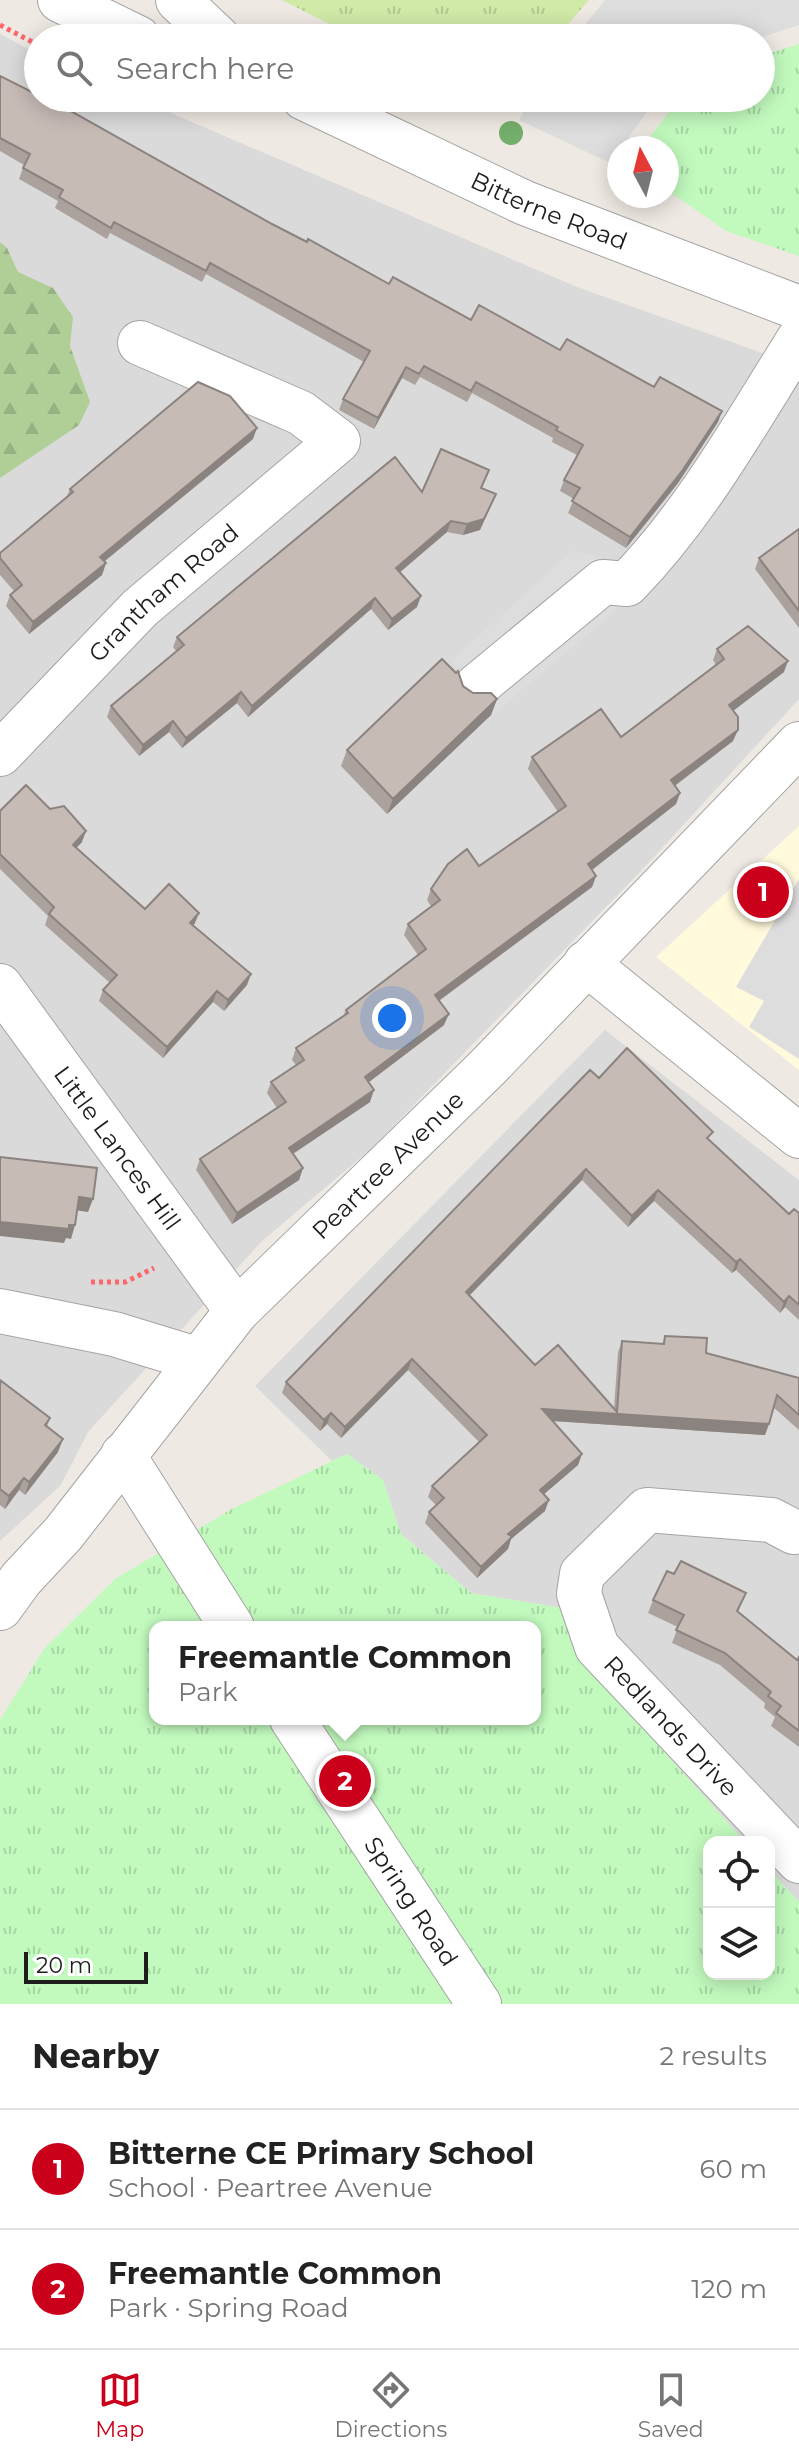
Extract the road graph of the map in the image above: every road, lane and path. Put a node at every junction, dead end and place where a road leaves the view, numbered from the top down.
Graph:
1 (60, 0) edge
2 (178, 0) edge
3 (109, 24) edge
4 (203, 24) edge
5 (0, 25) edge
6 (24, 38) edge
7 (333, 112) edge
8 (799, 308) edge
9 (799, 339) edge
10 (140, 343) dead end
11 (477, 686) dead end
12 (799, 744) edge
13 (0, 754) edge
14 (586, 963) junction
15 (0, 986) edge
16 (799, 1136) edge
17 (150, 1271) dead end
18 (78, 1281) dead end
19 (0, 1311) edge
20 (237, 1311) junction
21 (196, 1359) junction
22 (123, 1455) junction
23 (794, 1532) dead end
24 (0, 1608) edge
25 (228, 1621) edge
26 (296, 1725) edge
27 (799, 1861) edge
28 (479, 2004) edge

1 - 3 street
2 - 4 street
5 - 6 path
7 - 8 street, Bitterne Road
9 - 11 street
10 - 13 street, Grantham Road
12 - 14 street, Peartree Avenue
14 - 16 street
14 - 20 street, Peartree Avenue
15 - 20 street, Little Lances Hill
17 - 18 path
19 - 21 street
20 - 21 street, Peartree Avenue
21 - 22 street, Peartree Avenue
22 - 24 street, Peartree Avenue
22 - 25 street
23 - 27 street, Redlands Drive
26 - 28 street, Spring Road

